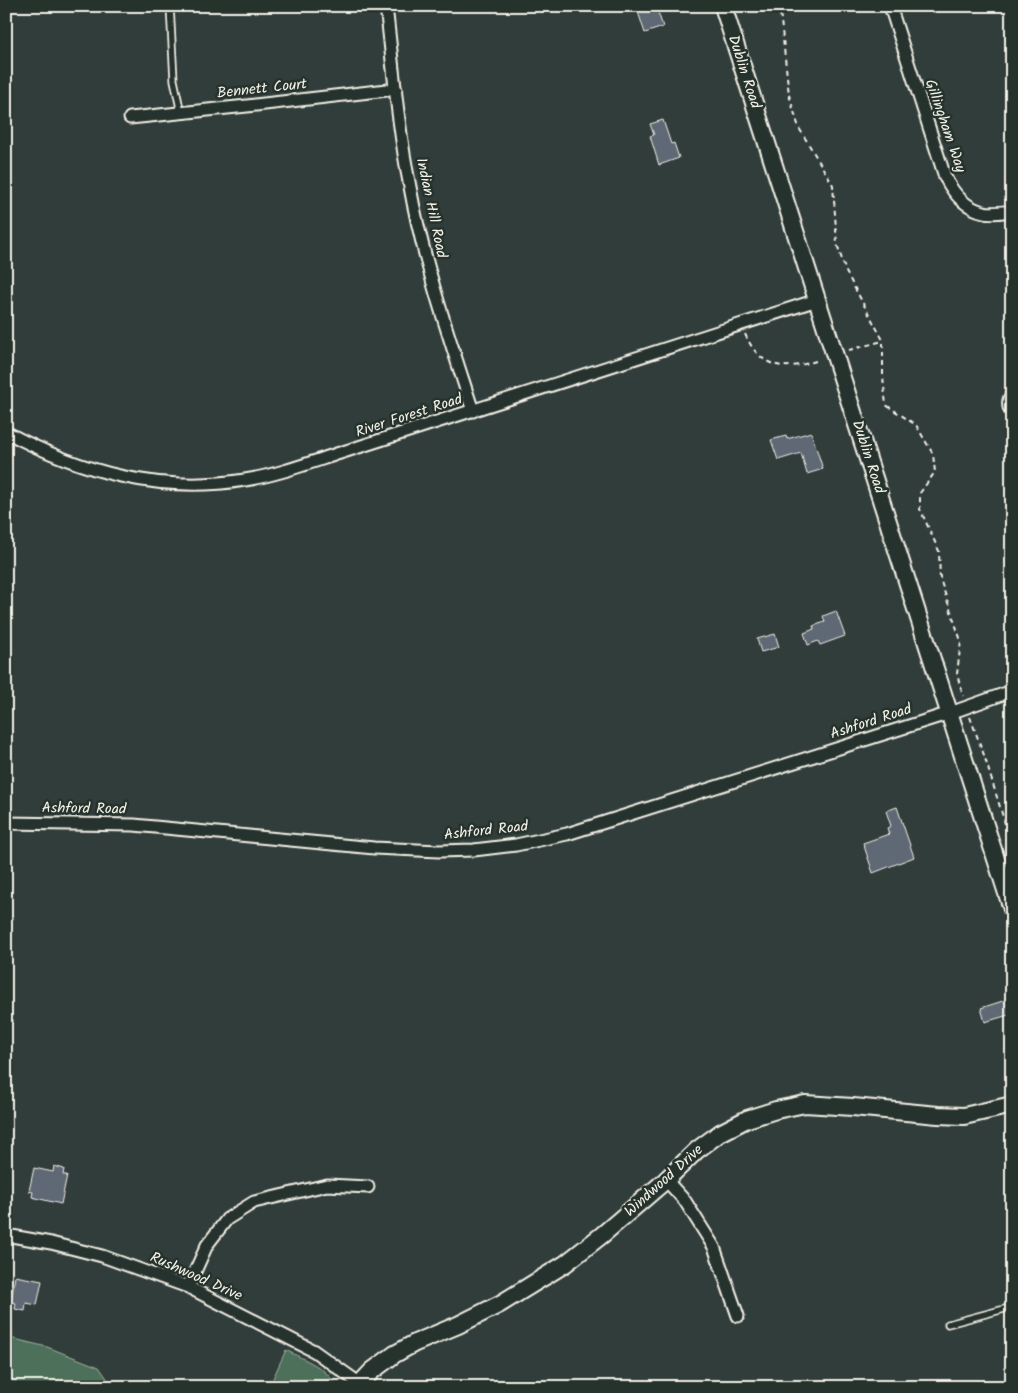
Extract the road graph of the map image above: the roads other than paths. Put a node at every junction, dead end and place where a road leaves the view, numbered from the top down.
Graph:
1 (170, 6) edge
2 (386, 6) edge
3 (723, 6) edge
4 (890, 6) edge
5 (396, 89) junction
6 (181, 113) junction
7 (130, 118) dead end
8 (1012, 211) edge
9 (817, 300) junction
10 (1012, 394) edge
11 (473, 411) junction
12 (1012, 414) edge
13 (6, 432) edge
14 (1012, 691) edge
15 (950, 714) junction
16 (6, 823) edge
17 (1012, 909) edge
18 (1012, 1104) edge
19 (666, 1180) junction
20 (368, 1186) dead end
21 (6, 1235) edge
22 (188, 1287) junction
23 (1012, 1307) edge
24 (738, 1316) dead end
25 (948, 1324) dead end
26 (358, 1385) edge

1 - 6 lane
2 - 5 street, Indian Hill Road
3 - 9 main road, Dublin Road
4 - 8 street, Gillingham Way
5 - 6 street, Bennett Court
5 - 11 street, Indian Hill Road
6 - 7 street, Bennett Court
9 - 11 street, River Forest Road
9 - 15 main road, Dublin Road
10 - 12 street
11 - 13 street, River Forest Road
14 - 15 street, Ashford Road
15 - 16 street, Ashford Road
15 - 17 main road, Dublin Road
18 - 19 main road, Windwood Drive
19 - 24 street
19 - 26 main road, Windwood Drive
20 - 22 street
21 - 22 street, Rushwood Drive
22 - 26 street, Rushwood Drive
23 - 25 lane

